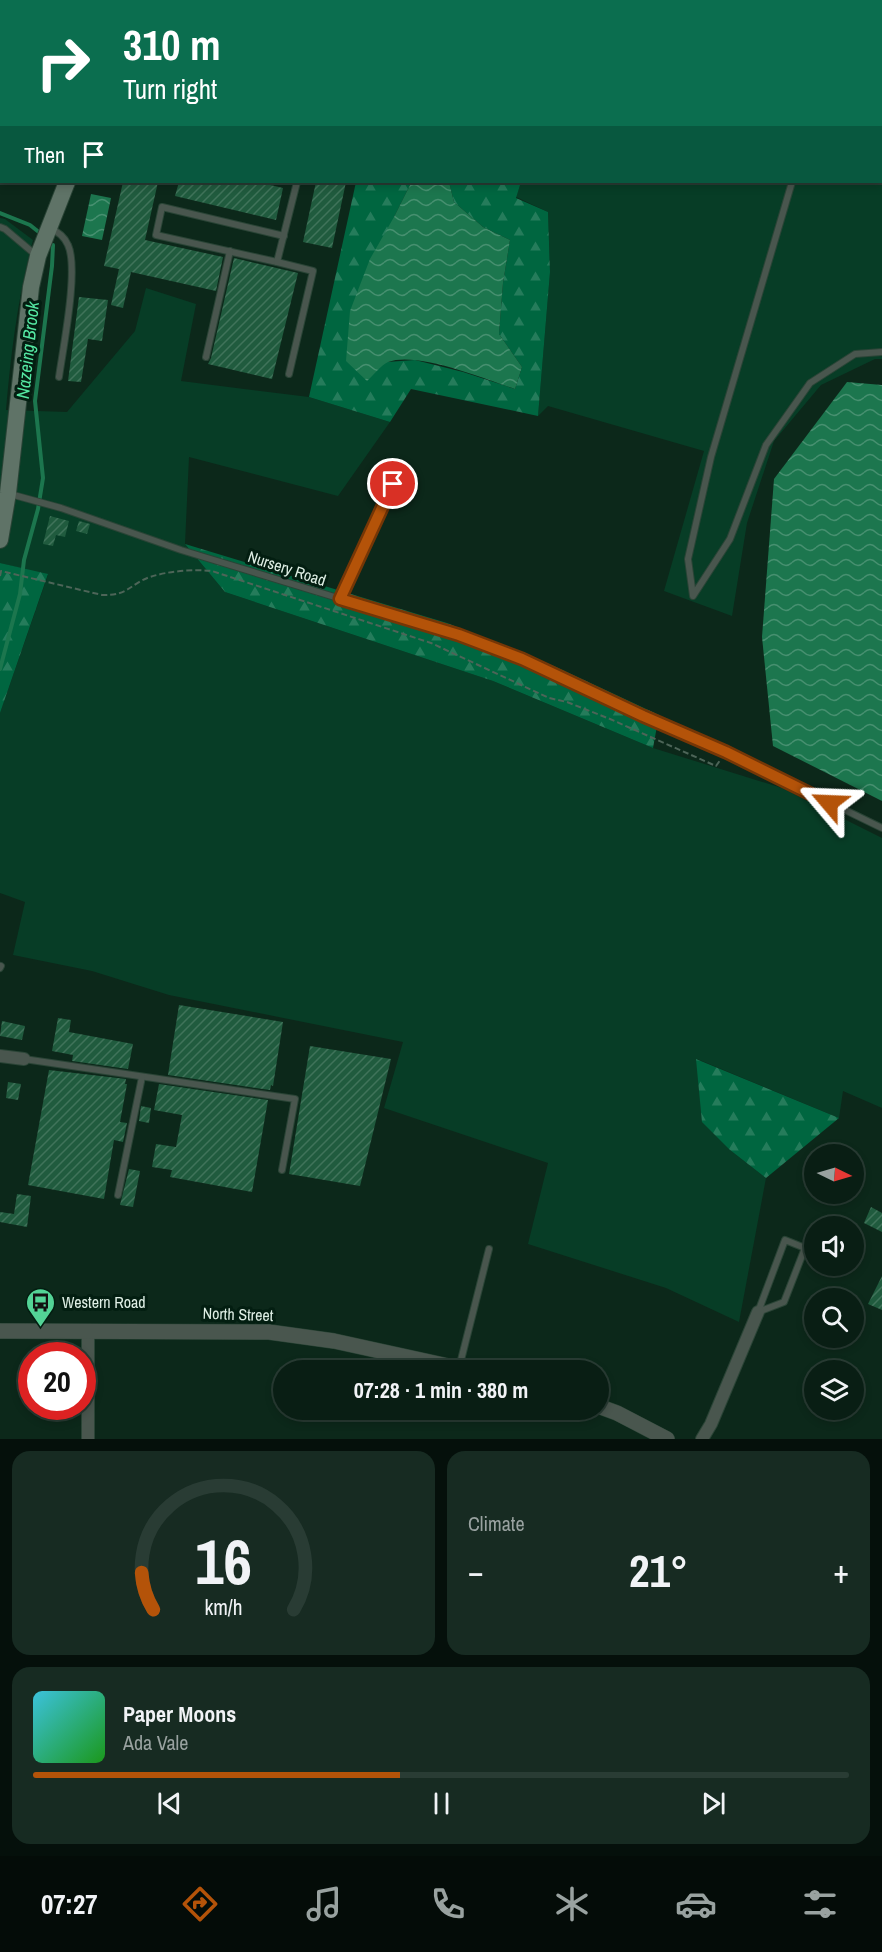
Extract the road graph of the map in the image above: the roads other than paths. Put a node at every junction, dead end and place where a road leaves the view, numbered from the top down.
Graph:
1 (67, 183) edge
2 (297, 183) edge
3 (792, 183) edge
4 (0, 227) edge
5 (48, 228) junction
6 (284, 236) junction
7 (230, 251) junction
8 (38, 256) junction
9 (277, 262) junction
10 (882, 352) edge
11 (206, 357) dead end
12 (289, 374) dead end
13 (60, 377) dead end
14 (410, 491) dead end
15 (8, 494) junction
16 (0, 540) edge
17 (340, 599) junction
18 (882, 828) edge
19 (0, 1056) edge
20 (24, 1059) joint
21 (142, 1077) junction
22 (282, 1170) dead end
23 (118, 1195) dead end
24 (489, 1249) dead end
25 (758, 1312) junction
26 (0, 1331) edge
27 (88, 1331) junction
28 (420, 1360) edge
29 (467, 1360) edge
30 (609, 1410) edge
31 (88, 1439) edge
32 (667, 1439) edge
33 (702, 1439) edge

1 - 5 main road
2 - 6 lane
3 - 10 lane
4 - 8 lane
5 - 8 main road
5 - 13 lane
6 - 7 lane
6 - 9 lane
7 - 9 lane
7 - 11 lane
8 - 15 main road
9 - 12 lane
14 - 17 lane
15 - 16 main road
15 - 17 lane, Nursery Road
17 - 18 lane, Nursery Road
19 - 20 street
20 - 21 lane
21 - 22 lane
21 - 23 lane
24 - 29 lane
25 - 25 lane
25 - 33 street
26 - 27 street, North Street
27 - 28 street, North Street
27 - 31 street
30 - 32 street

